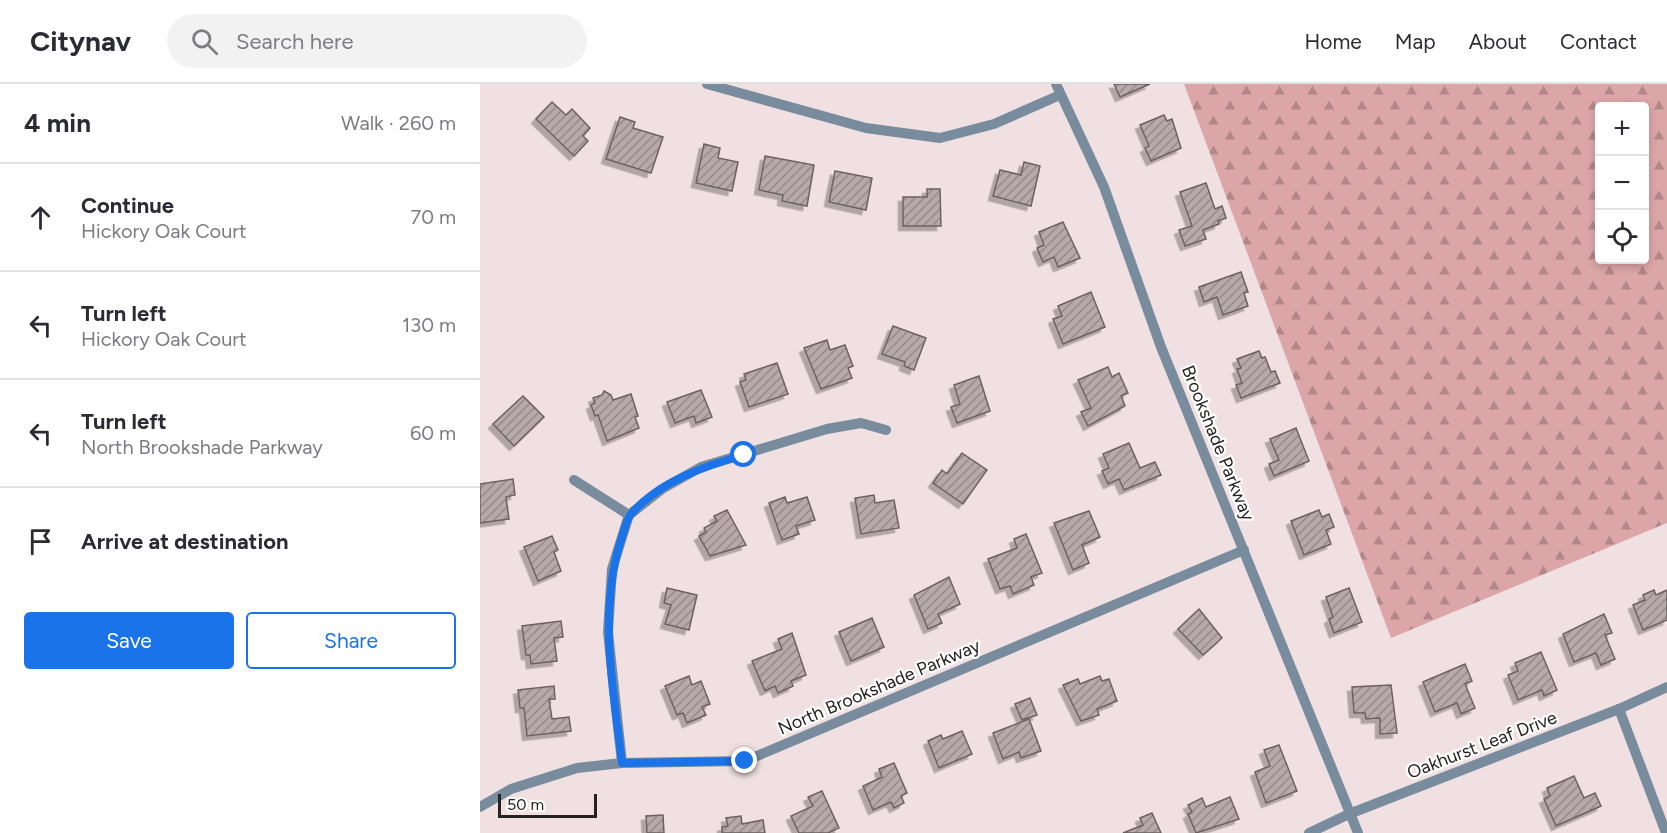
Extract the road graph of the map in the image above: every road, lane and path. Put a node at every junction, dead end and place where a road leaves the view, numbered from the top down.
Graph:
1 (707, 84) edge
2 (1056, 84) edge
3 (1060, 95) junction
4 (886, 430) dead end
5 (574, 480) dead end
6 (629, 515) junction
7 (1244, 550) junction
8 (1667, 687) edge
9 (1619, 709) junction
10 (622, 763) junction
11 (480, 807) edge
12 (1349, 814) junction
13 (1309, 833) edge
14 (1358, 833) edge
15 (1666, 833) edge

1 - 3 street
2 - 3 street, Brookshade Parkway
3 - 7 street, Brookshade Parkway
4 - 6 street
5 - 6 street
6 - 10 street
7 - 10 street, North Brookshade Parkway
7 - 12 street, Brookshade Parkway
8 - 9 street, Oakhurst Leaf Drive
9 - 12 street, Oakhurst Leaf Drive
9 - 15 street
10 - 11 street, North Brookshade Parkway
12 - 13 street, Oakhurst Leaf Drive
12 - 14 street, Brookshade Parkway

